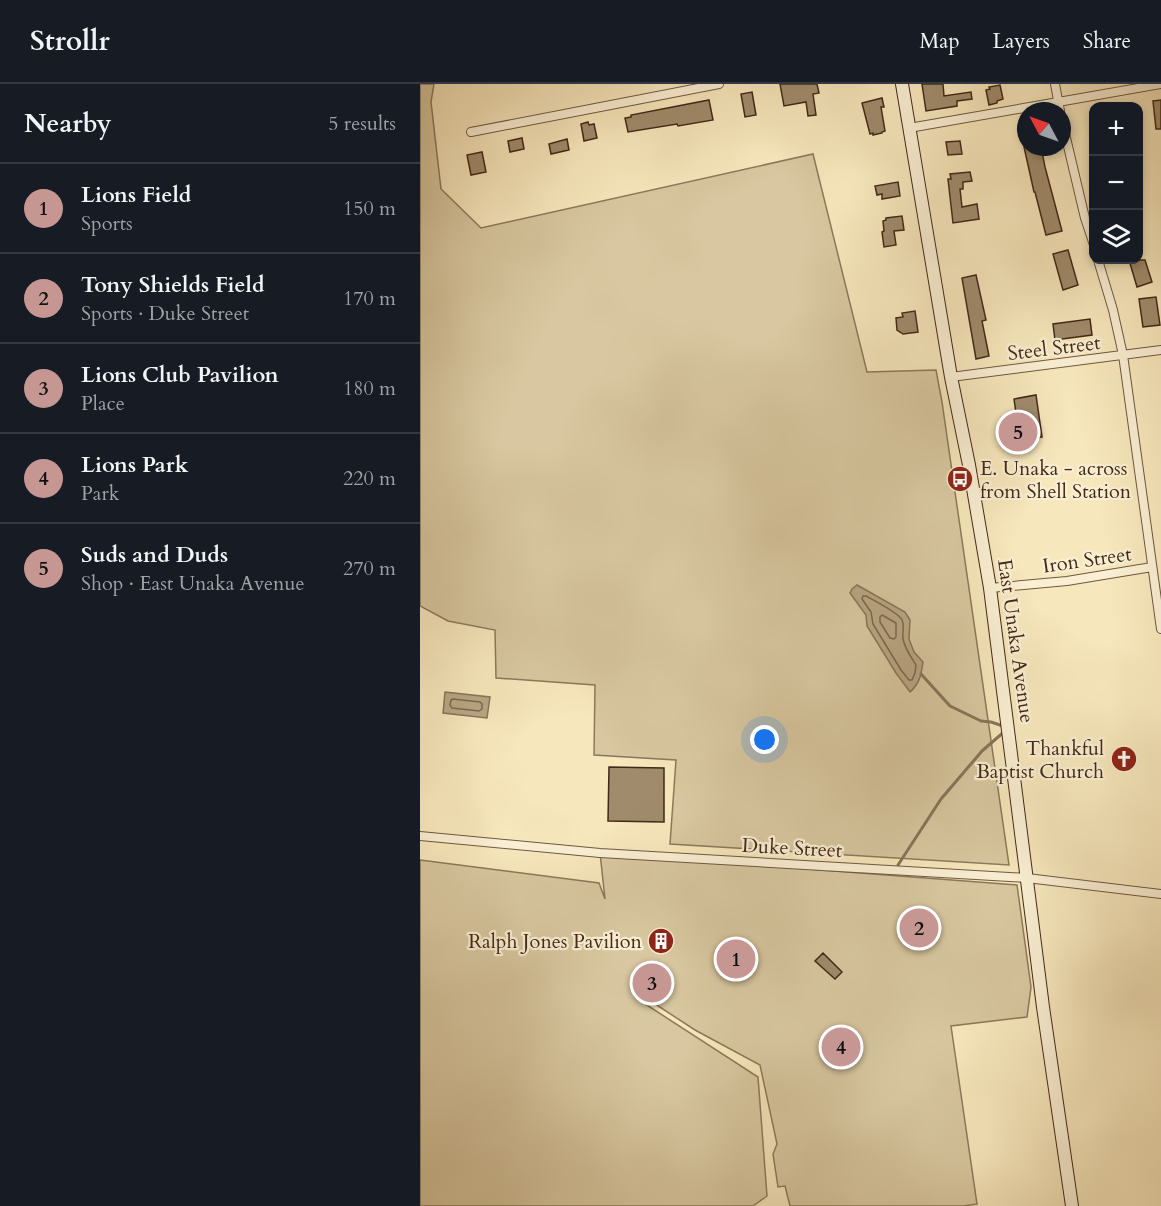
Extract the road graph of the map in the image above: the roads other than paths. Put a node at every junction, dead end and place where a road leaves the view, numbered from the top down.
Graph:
1 (719, 84) edge
2 (902, 84) edge
3 (1055, 84) edge
4 (1161, 84) edge
5 (1058, 102) edge
6 (1071, 104) edge
7 (1017, 113) edge
8 (909, 128) junction
9 (471, 132) dead end
10 (1070, 156) edge
11 (1089, 230) edge
12 (1099, 264) edge
13 (1161, 350) edge
14 (1123, 355) junction
15 (951, 377) junction
16 (1152, 567) junction
17 (990, 588) junction
18 (1161, 629) edge
19 (420, 836) edge
20 (1027, 878) junction
21 (1161, 894) edge
22 (1072, 1206) edge

1 - 9 street
2 - 8 main road, East Unaka Avenue
3 - 5 street
4 - 6 street
7 - 8 street
8 - 15 main road, East Unaka Avenue
10 - 11 street
12 - 14 street
13 - 14 street, Steel Street
14 - 15 street, Steel Street
14 - 16 street
15 - 17 main road, East Unaka Avenue
16 - 17 street, Iron Street
16 - 18 street
17 - 20 main road, East Unaka Avenue
19 - 20 street, Duke Street
20 - 21 street, Duke Street
20 - 22 main road, East Unaka Avenue

